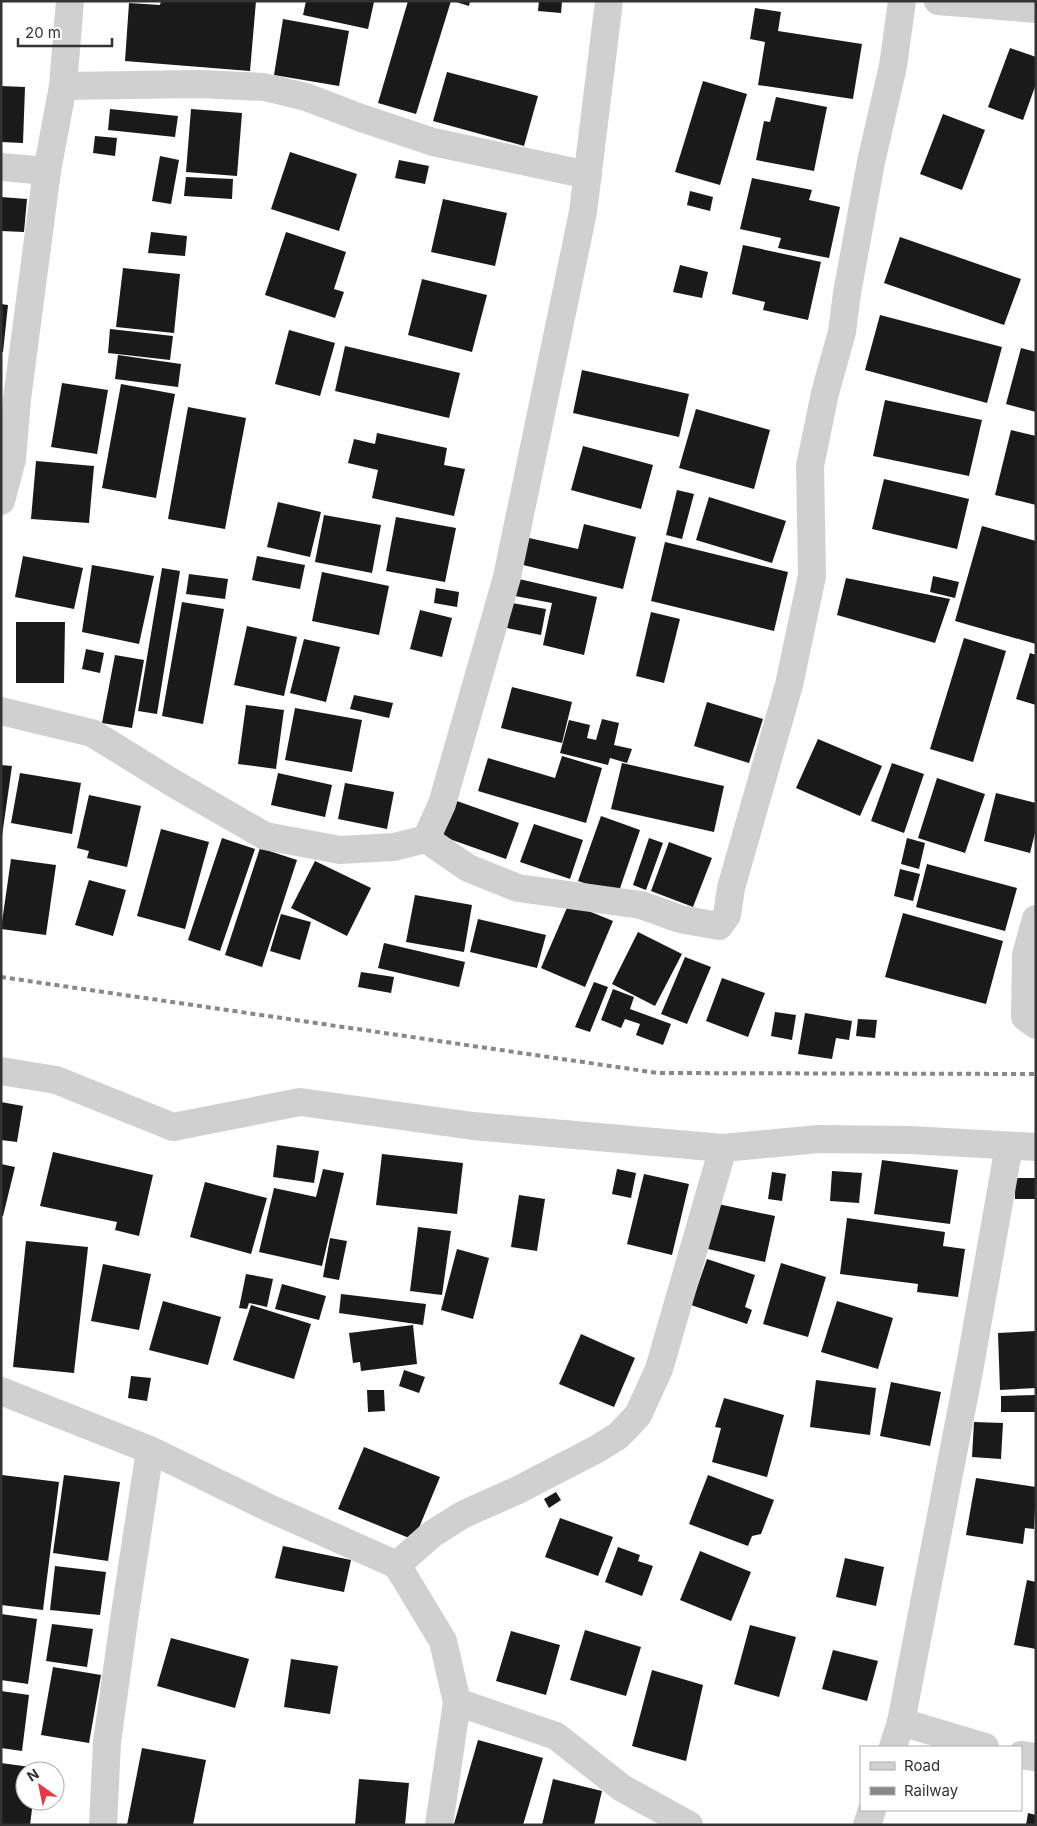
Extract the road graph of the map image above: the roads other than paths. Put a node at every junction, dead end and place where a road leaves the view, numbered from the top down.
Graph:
1 (70, 1) edge
2 (609, 1) edge
3 (902, 1) edge
4 (938, 1) edge
5 (1036, 10) edge
6 (63, 86) junction
7 (1, 167) edge
8 (47, 170) junction
9 (588, 175) junction
10 (1, 502) edge
11 (1, 711) edge
12 (426, 839) junction
13 (1036, 919) edge
14 (1036, 1025) edge
15 (1, 1071) edge
16 (1009, 1146) junction
17 (1036, 1147) edge
18 (724, 1148) junction
19 (1, 1391) edge
20 (150, 1450) junction
21 (397, 1565) junction
22 (457, 1702) junction
23 (897, 1735) edge
24 (978, 1746) edge
25 (1022, 1755) edge
26 (1036, 1757) edge
27 (872, 1811) edge
28 (103, 1825) edge
29 (439, 1825) edge
30 (688, 1825) edge
31 (867, 1825) edge

1 - 6 street
2 - 9 street
3 - 12 street
4 - 5 street
6 - 8 street
6 - 9 street
7 - 8 street
8 - 10 street
9 - 12 street
11 - 12 street
13 - 14 street
15 - 18 street
16 - 17 street
16 - 18 street
16 - 23 street
18 - 21 street
19 - 20 street
20 - 21 street
20 - 28 street
21 - 22 street
22 - 29 street
22 - 30 street
23 - 24 street
25 - 26 street
27 - 31 street

